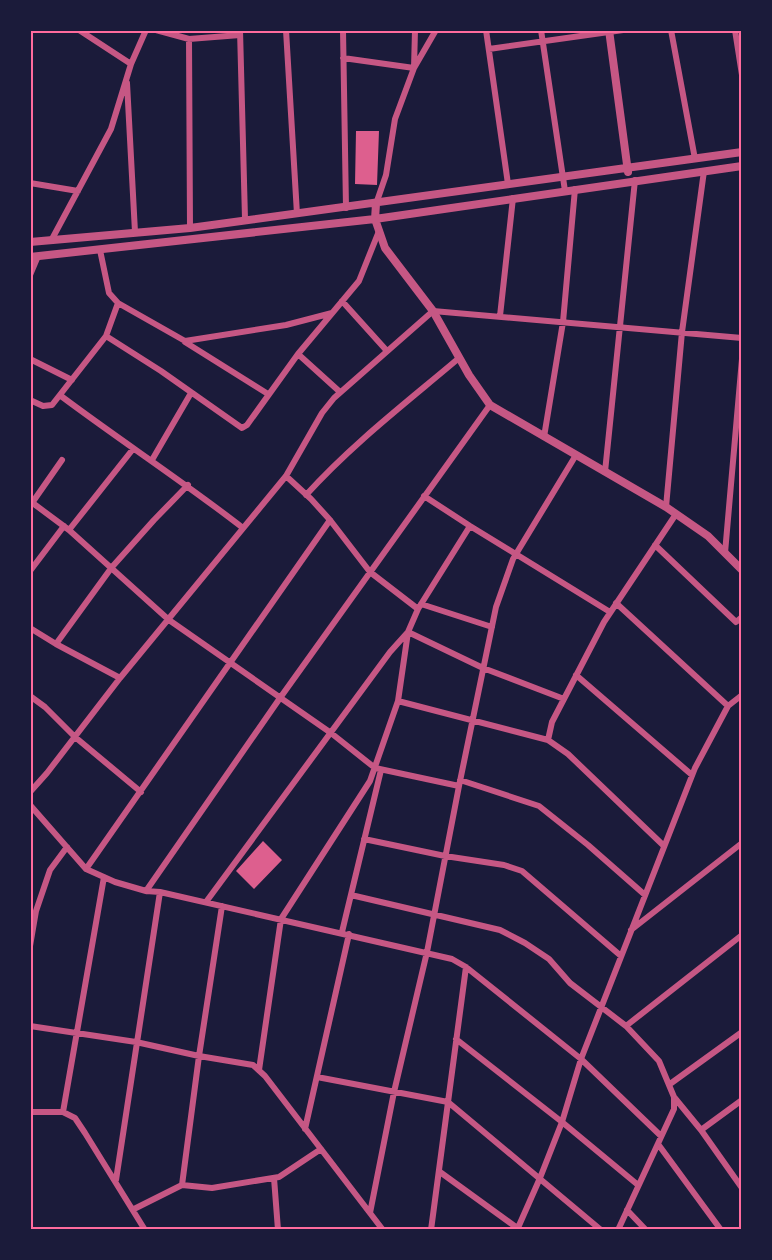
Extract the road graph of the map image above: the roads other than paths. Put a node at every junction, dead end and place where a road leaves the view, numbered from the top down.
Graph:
1 (79, 30) edge
2 (146, 30) edge
3 (156, 30) edge
4 (286, 30) edge
5 (343, 30) edge
6 (415, 30) edge
7 (436, 30) edge
8 (486, 30) edge
9 (541, 30) edge
10 (623, 30) edge
11 (671, 30) edge
12 (735, 30) edge
13 (609, 31) edge
14 (240, 33) edge
15 (189, 39) junction
16 (543, 41) junction
17 (489, 49) junction
18 (343, 58) junction
19 (131, 64) junction
20 (414, 68) junction
21 (742, 75) edge
22 (126, 80) junction
23 (742, 152) edge
24 (695, 159) junction
25 (742, 166) edge
26 (628, 167) junction
27 (704, 171) junction
28 (562, 176) junction
29 (632, 181) junction
30 (30, 183) edge
31 (508, 184) junction
32 (575, 189) junction
33 (78, 191) junction
34 (565, 191) junction
35 (513, 198) junction
36 (376, 204) junction
37 (346, 208) junction
38 (297, 214) junction
39 (245, 219) junction
40 (375, 219) junction
41 (190, 228) junction
42 (379, 230) junction
43 (135, 232) junction
44 (52, 239) junction
45 (30, 242) edge
46 (100, 250) junction
47 (34, 257) edge
48 (30, 275) edge
49 (342, 301) junction
50 (118, 303) junction
51 (433, 310) junction
52 (333, 313) junction
53 (500, 316) junction
54 (563, 321) junction
55 (621, 327) junction
56 (682, 332) junction
57 (106, 336) junction
58 (742, 338) edge
59 (185, 341) junction
60 (387, 351) junction
61 (298, 354) junction
62 (30, 358) edge
63 (459, 358) junction
64 (742, 359) edge
65 (72, 380) junction
66 (340, 392) junction
67 (190, 393) junction
68 (268, 394) junction
69 (61, 396) junction
70 (30, 400) edge
71 (490, 405) junction
72 (544, 437) junction
73 (132, 449) junction
74 (576, 455) junction
75 (62, 460) dead end
76 (152, 460) junction
77 (605, 472) junction
78 (286, 476) junction
79 (188, 485) junction
80 (306, 495) junction
81 (424, 496) junction
82 (31, 502) edge
83 (666, 507) junction
84 (676, 514) junction
85 (330, 520) junction
86 (470, 526) junction
87 (67, 528) junction
88 (243, 528) junction
89 (655, 545) junction
90 (725, 553) junction
91 (516, 555) junction
92 (112, 567) junction
93 (742, 570) edge
94 (30, 571) edge
95 (370, 572) junction
96 (616, 603) junction
97 (419, 607) junction
98 (610, 612) junction
99 (742, 616) edge
100 (170, 620) junction
101 (492, 627) junction
102 (30, 628) edge
103 (408, 632) junction
104 (56, 644) junction
105 (229, 662) junction
106 (483, 668) junction
107 (576, 675) junction
108 (120, 678) junction
109 (742, 695) edge
110 (30, 696) edge
111 (280, 698) junction
112 (564, 699) junction
113 (398, 701) junction
114 (728, 706) junction
115 (472, 720) junction
116 (331, 733) junction
117 (75, 737) junction
118 (548, 740) junction
119 (378, 769) junction
120 (692, 775) junction
121 (459, 783) junction
122 (30, 792) edge
123 (141, 792) junction
124 (30, 805) edge
125 (364, 839) junction
126 (742, 843) edge
127 (664, 846) junction
128 (67, 847) junction
129 (445, 856) junction
130 (86, 869) junction
131 (104, 878) junction
132 (146, 891) junction
133 (160, 892) junction
134 (351, 895) junction
135 (645, 895) junction
136 (206, 902) junction
137 (30, 906) edge
138 (222, 906) junction
139 (36, 911) junction
140 (434, 915) junction
141 (281, 919) junction
142 (631, 931) junction
143 (346, 933) junction
144 (742, 935) edge
145 (30, 946) edge
146 (427, 952) junction
147 (621, 956) junction
148 (466, 967) junction
149 (601, 1008) junction
150 (30, 1026) edge
151 (626, 1026) junction
152 (742, 1032) edge
153 (75, 1033) junction
154 (456, 1039) junction
155 (136, 1042) junction
156 (199, 1056) junction
157 (581, 1059) junction
158 (259, 1070) junction
159 (317, 1077) junction
160 (670, 1084) junction
161 (394, 1092) junction
162 (674, 1097) junction
163 (742, 1100) edge
164 (448, 1102) junction
165 (30, 1112) edge
166 (63, 1112) junction
167 (562, 1122) junction
168 (305, 1129) junction
169 (701, 1130) junction
170 (661, 1136) junction
171 (658, 1144) junction
172 (321, 1149) junction
173 (440, 1172) junction
174 (739, 1177) edge
175 (274, 1178) junction
176 (540, 1178) junction
177 (116, 1180) junction
178 (182, 1185) junction
179 (638, 1185) junction
180 (742, 1188) edge
181 (134, 1209) junction
182 (627, 1210) junction
183 (370, 1213) junction
184 (518, 1229) edge
185 (145, 1230) edge
186 (278, 1230) edge
187 (383, 1230) edge
188 (431, 1230) edge
189 (601, 1230) edge
190 (618, 1230) edge
191 (646, 1230) edge
192 (722, 1230) edge

1 - 19 street
2 - 19 street
3 - 15 street
4 - 38 street
5 - 18 street
6 - 20 street
7 - 20 street
8 - 17 street
9 - 16 street
10 - 13 street
11 - 24 street
12 - 21 street
13 - 16 street
13 - 26 street
14 - 15 street
14 - 39 street
15 - 41 street
16 - 17 street
16 - 28 street
17 - 31 street
18 - 20 street
18 - 37 street
19 - 22 street
20 - 36 street
22 - 33 street
22 - 43 street
23 - 24 street
24 - 26 street
25 - 27 street
26 - 28 street
26 - 29 street
27 - 29 street
27 - 56 street
28 - 31 street
28 - 34 street
29 - 32 street
29 - 55 street
30 - 33 street
31 - 36 street
32 - 34 street
32 - 54 street
33 - 44 street
34 - 35 street
35 - 40 street
35 - 53 street
36 - 37 street
36 - 40 street
37 - 38 street
38 - 39 street
39 - 41 street
40 - 42 street
40 - 46 street
41 - 43 street
42 - 49 street
42 - 51 street
43 - 44 street
44 - 45 street
46 - 47 street
46 - 50 street
47 - 48 street
49 - 52 street
49 - 60 street
50 - 57 street
50 - 59 street
51 - 53 street
51 - 60 street
51 - 63 street
52 - 59 street
52 - 61 street
53 - 54 street
54 - 55 street
54 - 72 street
55 - 56 street
55 - 77 street
56 - 58 street
56 - 83 street
57 - 65 street
57 - 67 street
59 - 68 street
60 - 66 street
61 - 66 street
61 - 68 street
62 - 65 street
63 - 71 street
63 - 80 street
64 - 90 street
65 - 69 street
66 - 78 street
67 - 68 street
67 - 76 street
69 - 70 street
69 - 73 street
71 - 72 street
71 - 81 street
72 - 74 street
73 - 76 street
73 - 87 street
74 - 77 street
74 - 91 street
75 - 82 street
76 - 79 street
77 - 83 street
78 - 80 street
78 - 88 street
79 - 88 street
79 - 92 street
80 - 85 street
81 - 86 street
81 - 95 street
82 - 87 street
83 - 84 street
84 - 89 street
84 - 90 street
85 - 95 street
85 - 105 street
86 - 91 street
86 - 97 street
87 - 92 street
87 - 94 street
88 - 100 street
89 - 96 street
89 - 99 street
90 - 93 street
91 - 98 street
91 - 101 street
92 - 100 street
92 - 104 street
95 - 97 street
95 - 111 street
96 - 98 street
96 - 114 street
97 - 101 street
97 - 103 street
98 - 107 street
100 - 105 street
100 - 108 street
101 - 106 street
102 - 104 street
103 - 106 street
103 - 113 street
103 - 116 street
104 - 108 street
105 - 111 street
105 - 123 street
106 - 112 street
106 - 115 street
107 - 112 street
107 - 120 street
108 - 117 street
109 - 114 street
110 - 117 street
111 - 116 street
111 - 132 street
112 - 118 street
113 - 115 street
113 - 119 street
114 - 120 street
115 - 118 street
115 - 121 street
116 - 119 street
116 - 136 street
117 - 122 street
117 - 123 street
118 - 127 street
119 - 121 street
119 - 125 street
119 - 141 street
120 - 127 street
121 - 129 street
121 - 135 street
123 - 130 street
124 - 128 street
125 - 129 street
125 - 134 street
126 - 142 street
127 - 135 street
128 - 130 street
128 - 139 street
129 - 140 street
129 - 147 street
130 - 131 street
131 - 132 street
131 - 153 street
132 - 133 street
133 - 136 street
133 - 155 street
134 - 140 street
134 - 143 street
135 - 142 street
136 - 138 street
137 - 139 street
138 - 141 street
138 - 156 street
139 - 145 street
140 - 146 street
140 - 149 street
141 - 143 street
141 - 158 street
142 - 147 street
143 - 146 street
143 - 159 street
144 - 151 street
146 - 148 street
146 - 161 street
147 - 149 street
148 - 154 street
148 - 157 street
149 - 151 street
149 - 157 street
150 - 153 street
151 - 160 street
152 - 160 street
153 - 155 street
153 - 166 street
154 - 164 street
154 - 167 street
155 - 156 street
155 - 177 street
156 - 158 street
156 - 178 street
157 - 167 street
157 - 170 street
158 - 168 street
159 - 161 street
159 - 168 street
160 - 162 street
161 - 164 street
161 - 183 street
162 - 169 street
162 - 170 street
163 - 169 street
164 - 173 street
164 - 176 street
165 - 166 street
166 - 177 street
167 - 176 street
167 - 179 street
168 - 172 street
169 - 174 street
170 - 171 street
171 - 179 street
171 - 192 street
172 - 175 street
172 - 183 street
173 - 184 street
173 - 188 street
174 - 180 street
175 - 178 street
175 - 186 street
176 - 184 street
176 - 189 street
177 - 181 street
178 - 181 street
179 - 182 street
181 - 185 street
182 - 190 street
182 - 191 street
183 - 187 street

